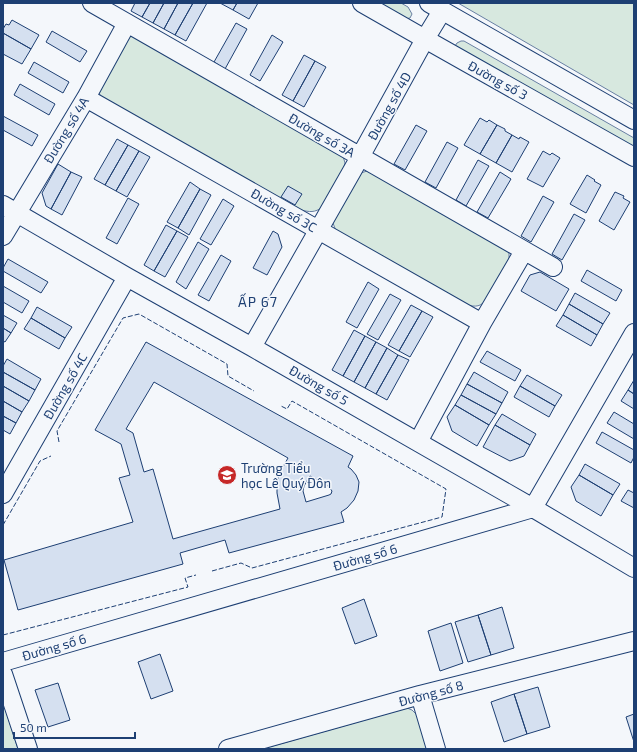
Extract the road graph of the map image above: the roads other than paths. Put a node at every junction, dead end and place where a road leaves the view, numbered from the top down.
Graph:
1 (92, 3) edge
2 (362, 3) edge
3 (436, 7) edge
4 (127, 23) junction
5 (425, 39) junction
6 (86, 98) junction
7 (634, 120) edge
8 (634, 156) edge
9 (360, 157) junction
10 (10, 209) edge
11 (319, 230) junction
12 (3, 236) edge
13 (524, 251) junction
14 (553, 267) dead end
15 (127, 277) junction
16 (482, 323) junction
17 (634, 332) edge
18 (252, 347) junction
19 (418, 442) junction
20 (3, 494) edge
21 (533, 508) junction
22 (634, 568) edge
23 (634, 641) edge
24 (3, 662) edge
25 (3, 674) edge
26 (420, 695) junction
27 (28, 749) edge
28 (228, 749) edge
29 (436, 749) edge

1 - 4 street, Đường số 3A
2 - 5 street, Đường số 3
3 - 5 street, Đường số 4D
3 - 7 street
4 - 6 street, Đường số 4A
4 - 9 street, Đường số 3A
5 - 8 street, Đường số 3
5 - 9 street, Đường số 4D
6 - 10 street, Đường số 4A
6 - 11 street, Đường số 3C
9 - 11 street, Đường số 4D
9 - 13 street, Đường số 3A
10 - 12 street, Đường số 4A
10 - 15 street, Đường số 5
11 - 16 street, Đường số 3C
11 - 18 street, Đường số 4D
13 - 14 street, Đường số 3A
13 - 16 street
15 - 18 street, Đường số 5
15 - 20 street, Đường số 4C
16 - 19 street
17 - 21 street
18 - 19 street, Đường số 5
19 - 21 street, Đường số 5
21 - 22 street, Đường số 5
21 - 24 street, Đường số 6
23 - 26 street, Đường số 8
25 - 27 street
26 - 28 street, Đường số 8
26 - 29 street

